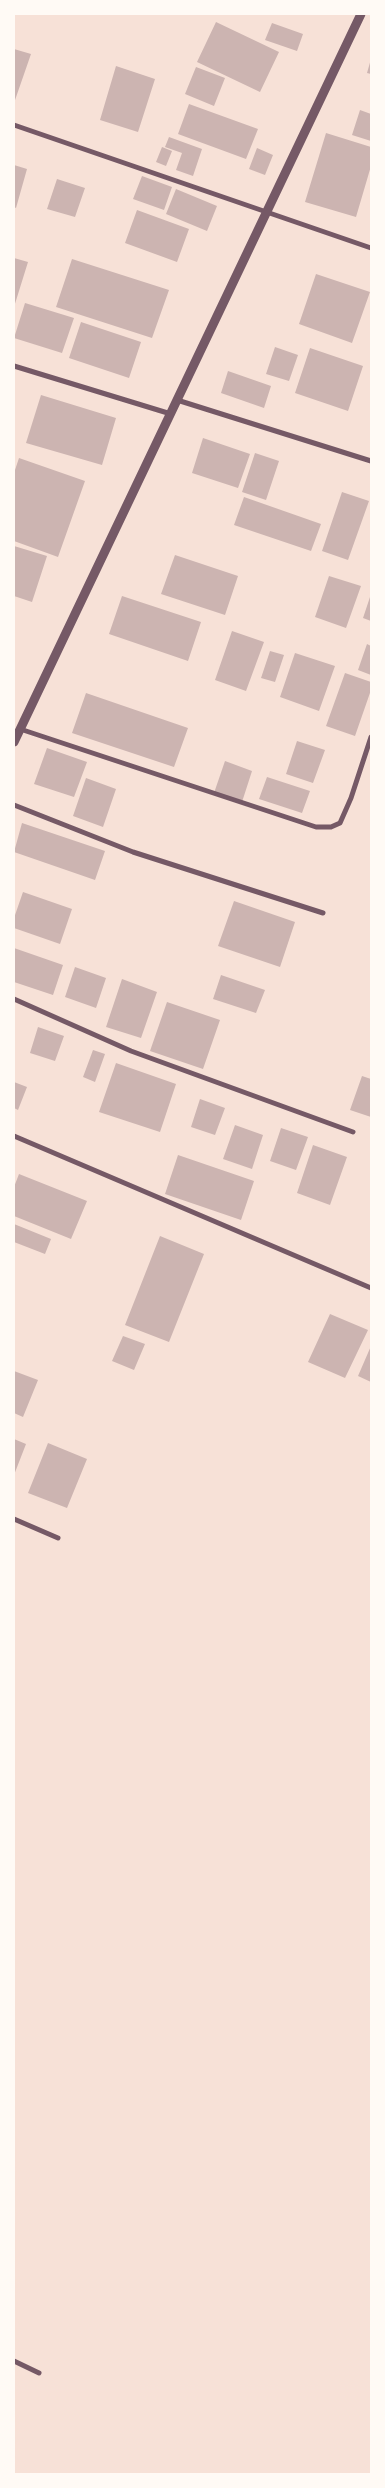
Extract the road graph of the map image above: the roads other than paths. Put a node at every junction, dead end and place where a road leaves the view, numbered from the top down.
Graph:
1 (362, 14) edge
2 (14, 125) edge
3 (267, 214) junction
4 (371, 248) edge
5 (14, 366) edge
6 (177, 400) junction
7 (171, 414) junction
8 (371, 461) edge
9 (20, 729) junction
10 (371, 737) edge
11 (14, 742) edge
12 (14, 805) edge
13 (323, 913) dead end
14 (14, 999) edge
15 (353, 1132) dead end
16 (14, 1136) edge
17 (371, 1288) edge
18 (14, 1519) edge
19 (58, 1538) dead end
20 (14, 2361) edge
21 (38, 2373) dead end

1 - 3 street
2 - 3 street
3 - 4 street
3 - 6 street
5 - 7 street
6 - 7 street
6 - 8 street
7 - 9 street
9 - 10 street
9 - 11 street
12 - 13 street
14 - 15 street
16 - 17 street
18 - 19 street
20 - 21 street

